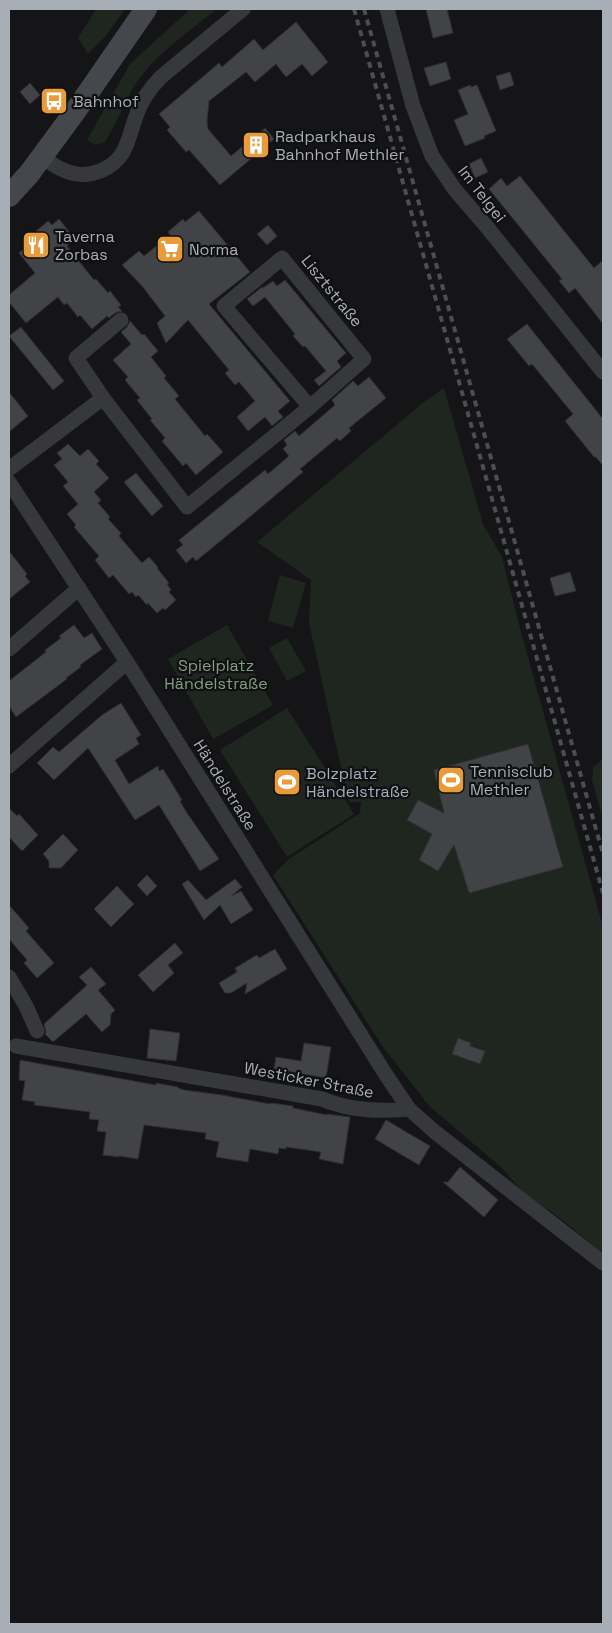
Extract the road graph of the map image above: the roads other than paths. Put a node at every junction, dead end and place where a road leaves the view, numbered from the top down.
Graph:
1 (146, 9) edge
2 (244, 9) edge
3 (387, 9) edge
4 (42, 157) junction
5 (9, 196) edge
6 (121, 320) dead end
7 (603, 372) edge
8 (102, 398) junction
9 (310, 407) junction
10 (9, 469) edge
11 (9, 482) edge
12 (79, 588) junction
13 (9, 648) edge
14 (127, 662) junction
15 (9, 766) edge
16 (9, 977) edge
17 (37, 1032) dead end
18 (16, 1046) dead end
19 (409, 1109) junction
20 (603, 1263) edge

1 - 4 main road
2 - 4 street
3 - 7 street, Im Telgei
4 - 5 main road
6 - 8 street, Lisztstraße
8 - 9 street, Lisztstraße
8 - 10 street
9 - 9 street, Lisztstraße
11 - 12 street, Händelstraße
12 - 13 street
12 - 14 street, Händelstraße
14 - 15 street
14 - 19 street, Händelstraße
16 - 17 street
18 - 19 street, Westicker Straße
19 - 20 street

